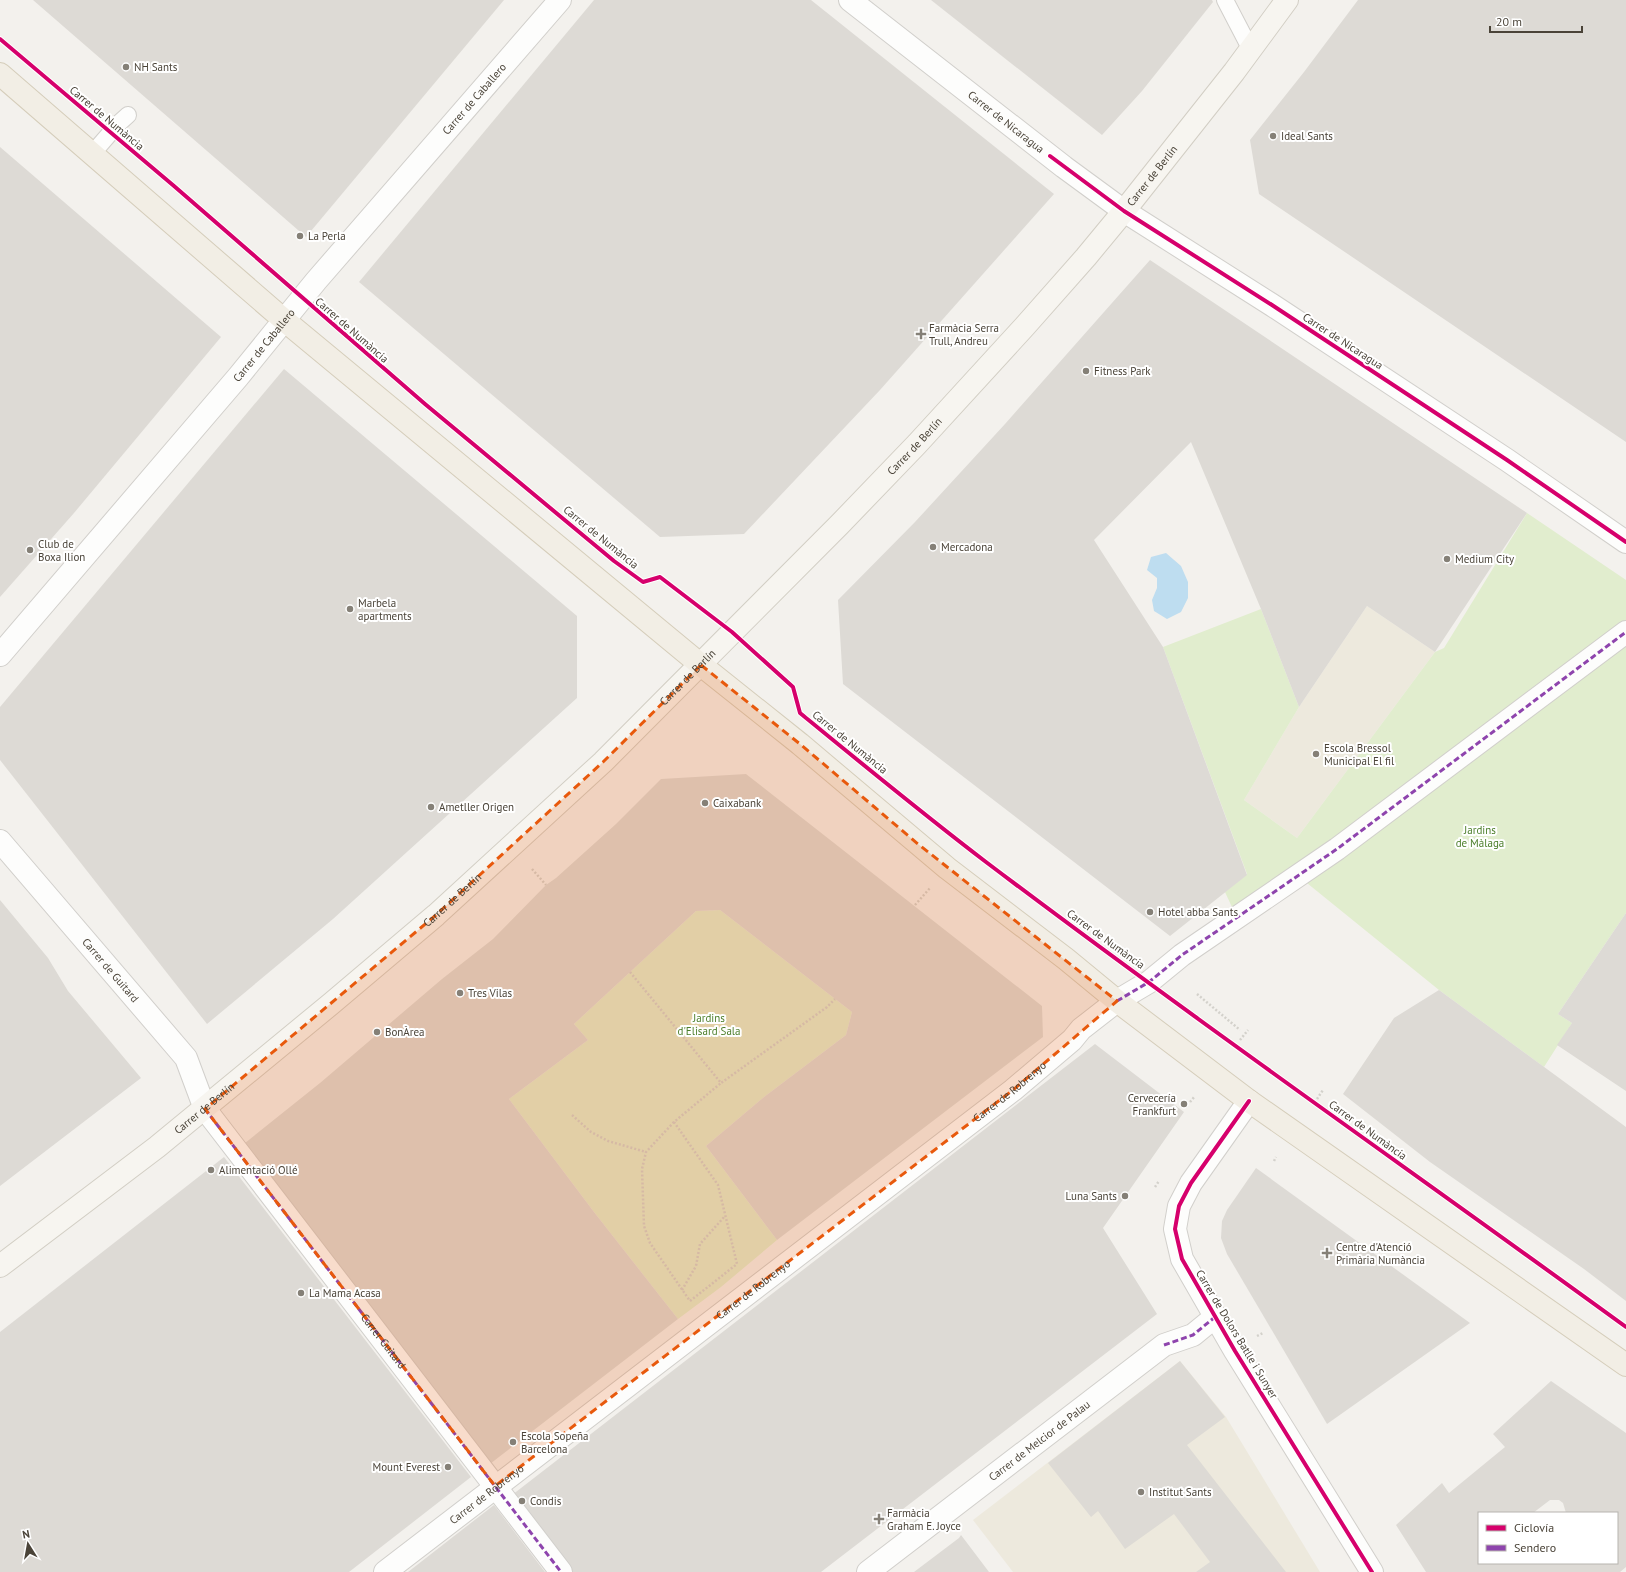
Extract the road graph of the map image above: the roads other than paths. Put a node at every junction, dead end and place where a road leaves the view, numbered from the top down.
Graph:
1 (560, 0) edge
2 (850, 0) edge
3 (1225, 0) edge
4 (1287, 0) edge
5 (1251, 50) junction
6 (0, 74) edge
7 (128, 116) dead end
8 (92, 154) junction
9 (1124, 211) junction
10 (284, 320) junction
11 (1626, 542) edge
12 (1626, 632) edge
13 (0, 655) edge
14 (701, 665) junction
15 (0, 841) edge
16 (1117, 1001) junction
17 (1249, 1101) junction
18 (205, 1110) junction
19 (0, 1266) edge
20 (1215, 1317) junction
21 (1626, 1365) edge
22 (495, 1486) junction
23 (385, 1572) edge
24 (561, 1572) edge
25 (868, 1572) edge
26 (1372, 1572) edge

1 - 10 street, Carrer de Caballero
2 - 9 street, Carrer de Nicaragua
3 - 5 lane
4 - 5 main road, Carrer de Berlín
5 - 9 main road, Carrer de Berlín
6 - 8 main road
7 - 8 lane
8 - 10 main road
9 - 11 street, Carrer de Nicaragua
9 - 14 main road, Carrer de Berlín
10 - 13 street, Carrer de Caballero
10 - 14 main road
12 - 16 street, Carrer de Robrenyo
14 - 16 main road
14 - 18 main road, Carrer de Berlín
15 - 18 street, Carrer de Guitard
16 - 17 main road
16 - 22 street, Carrer de Robrenyo
17 - 20 street, Carrer de Dolors Batlle i Sunyer
17 - 21 main road
18 - 19 main road, Carrer de Berlín
18 - 22 street, Carrer Guitard
20 - 25 street, Carrer de Melcior de Palau
20 - 26 street, Carrer de Dolors Batlle i Sunyer
22 - 23 street, Carrer de Robrenyo
22 - 24 street, Carrer Guitard

